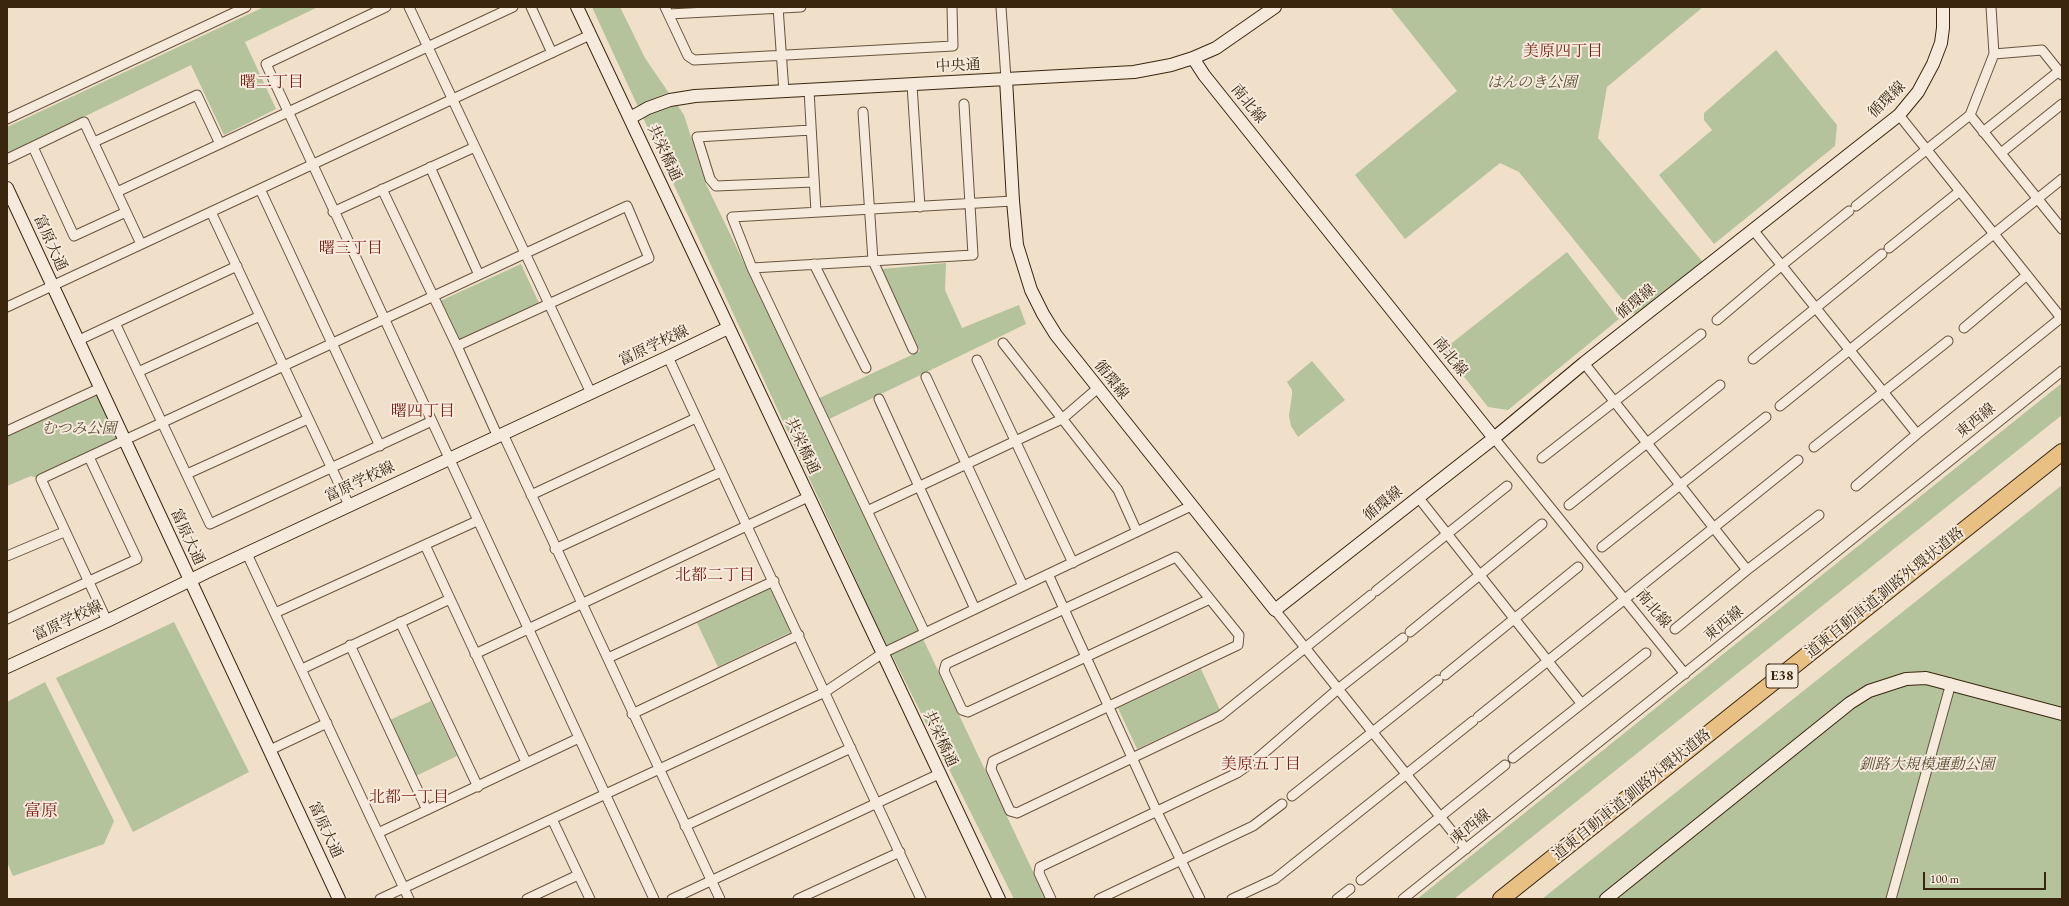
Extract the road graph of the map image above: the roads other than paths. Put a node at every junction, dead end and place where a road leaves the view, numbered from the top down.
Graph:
1 (386, 7) edge
2 (409, 7) edge
3 (513, 7) edge
4 (531, 7) edge
5 (577, 7) edge
6 (801, 7) edge
7 (952, 7) edge
8 (1001, 7) edge
9 (1275, 7) edge
10 (1943, 7) edge
11 (1991, 7) edge
12 (241, 8) edge
13 (778, 8) edge
14 (667, 11) edge
15 (590, 35) junction
16 (428, 47) junction
17 (552, 53) junction
18 (1994, 54) junction
19 (782, 56) junction
20 (1193, 58) junction
21 (2060, 73) edge
22 (1006, 80) junction
23 (912, 85) junction
24 (809, 90) junction
25 (784, 92) junction
26 (453, 99) junction
27 (964, 104) dead end
28 (2062, 104) edge
29 (286, 112) junction
30 (862, 112) dead end
31 (1898, 115) junction
32 (1970, 115) junction
33 (630, 118) junction
34 (7, 119) edge
35 (811, 130) junction
36 (1984, 132) junction
37 (94, 142) junction
38 (220, 144) junction
39 (33, 147) junction
40 (475, 147) junction
41 (1926, 150) junction
42 (2001, 153) junction
43 (7, 160) edge
44 (311, 164) junction
45 (430, 167) junction
46 (2062, 179) edge
47 (814, 182) junction
48 (7, 188) edge
49 (260, 189) junction
50 (382, 189) junction
51 (1960, 191) junction
52 (117, 192) junction
53 (2038, 199) junction
54 (1013, 201) junction
55 (970, 204) junction
56 (920, 207) junction
57 (868, 209) junction
58 (126, 212) junction
59 (211, 212) junction
60 (333, 212) junction
61 (816, 212) junction
62 (2062, 229) edge
63 (1754, 230) junction
64 (1993, 234) junction
65 (141, 244) junction
66 (525, 254) junction
67 (872, 261) junction
68 (814, 264) junction
69 (1782, 265) junction
70 (237, 266) junction
71 (752, 268) junction
72 (479, 275) junction
73 (2027, 276) junction
74 (52, 286) junction
75 (433, 297) junction
76 (548, 305) junction
77 (1816, 306) junction
78 (7, 307) edge
79 (260, 316) junction
80 (2062, 318) edge
81 (383, 319) junction
82 (1717, 320) dead end
83 (116, 323) junction
84 (728, 328) junction
85 (1964, 328) dead end
86 (1701, 334) dead end
87 (77, 341) junction
88 (1948, 341) dead end
89 (332, 343) junction
90 (1003, 344) dead end
91 (457, 346) junction
92 (913, 349) dead end
93 (1850, 349) junction
94 (668, 358) junction
95 (1753, 358) dead end
96 (977, 360) dead end
97 (1584, 363) junction
98 (284, 366) junction
99 (866, 368) dead end
100 (2062, 371) edge
101 (138, 372) junction
102 (926, 376) dead end
103 (1720, 384) dead end
104 (100, 388) junction
105 (1098, 388) junction
106 (1884, 392) junction
107 (591, 393) junction
108 (879, 399) dead end
109 (1613, 400) junction
110 (1780, 406) dead end
111 (1766, 417) dead end
112 (696, 418) junction
113 (308, 419) junction
114 (1062, 419) junction
115 (432, 421) junction
116 (163, 423) junction
117 (7, 431) edge
118 (1917, 434) junction
119 (500, 436) junction
120 (1494, 438) junction
121 (125, 440) junction
122 (1016, 441) junction
123 (1647, 442) junction
124 (380, 446) junction
125 (1814, 447) dead end
126 (2062, 452) edge
127 (89, 457) junction
128 (449, 458) junction
129 (1542, 458) dead end
130 (2062, 459) edge
131 (1798, 460) dead end
132 (967, 464) junction
133 (331, 469) junction
134 (721, 472) junction
135 (187, 474) junction
136 (1680, 485) junction
137 (917, 486) junction
138 (1507, 486) dead end
139 (1856, 486) dead end
140 (531, 495) junction
141 (808, 497) junction
142 (1418, 497) junction
143 (349, 505) junction
144 (1569, 505) dead end
145 (1191, 506) junction
146 (867, 511) junction
147 (1819, 515) dead end
148 (477, 521) junction
149 (1542, 524) dead end
150 (748, 526) junction
151 (1714, 528) junction
152 (64, 532) junction
153 (1137, 532) junction
154 (1446, 534) junction
155 (425, 545) junction
156 (1602, 547) dead end
157 (555, 549) junction
158 (247, 554) junction
159 (7, 556) edge
160 (1073, 563) junction
161 (1578, 567) dead end
162 (1747, 570) junction
163 (1048, 574) junction
164 (1480, 576) junction
165 (190, 580) junction
166 (774, 581) junction
167 (87, 582) junction
168 (1023, 586) junction
169 (450, 598) junction
170 (1210, 599) junction
171 (1624, 600) junction
172 (581, 604) junction
173 (975, 609) junction
174 (1064, 609) junction
175 (1275, 610) junction
176 (275, 613) junction
177 (1515, 618) junction
178 (7, 619) edge
179 (107, 621) junction
180 (400, 622) junction
181 (528, 629) junction
182 (1675, 629) dead end
183 (925, 633) junction
184 (799, 635) junction
185 (350, 645) junction
186 (1304, 648) junction
187 (1646, 652) dead end
188 (883, 653) junction
189 (475, 654) junction
190 (1086, 657) junction
191 (608, 658) junction
192 (1548, 660) junction
193 (7, 667) edge
194 (302, 669) junction
195 (1685, 674) junction
196 (1951, 683) junction
197 (1338, 689) junction
198 (825, 692) junction
199 (1581, 703) junction
200 (1109, 706) junction
201 (632, 714) junction
202 (2062, 714) edge
203 (327, 723) junction
204 (1372, 732) junction
205 (579, 738) junction
206 (851, 748) junction
207 (270, 750) junction
208 (1258, 758) dead end
209 (1513, 758) dead end
210 (1134, 759) junction
211 (526, 762) junction
212 (1250, 764) dead end
213 (1505, 765) dead end
214 (658, 769) junction
215 (939, 774) junction
216 (1406, 775) junction
217 (478, 787) junction
218 (605, 794) junction
219 (1292, 796) dead end
220 (877, 803) junction
221 (1282, 804) dead end
222 (427, 810) junction
223 (1156, 810) junction
224 (1440, 817) junction
225 (552, 819) junction
226 (685, 826) junction
227 (378, 833) junction
228 (1466, 849) junction
229 (900, 852) junction
230 (1182, 861) junction
231 (578, 875) junction
232 (1361, 880) dead end
233 (711, 881) junction
234 (404, 888) junction
235 (1350, 888) dead end
236 (339, 899) edge
237 (380, 899) edge
238 (409, 899) edge
239 (527, 899) edge
240 (590, 899) edge
241 (654, 899) edge
242 (672, 899) edge
243 (720, 899) edge
244 (798, 899) edge
245 (921, 899) edge
246 (999, 899) edge
247 (1051, 899) edge
248 (1099, 899) edge
249 (1200, 899) edge
250 (1232, 899) edge
251 (1336, 899) edge
252 (1403, 899) edge
253 (1501, 899) edge
254 (1513, 899) edge
255 (1606, 899) edge
256 (1891, 899) edge

1 - 29 street
2 - 16 street
3 - 16 street
4 - 17 street
5 - 15 street, 共栄橋通
6 - 13 street
7 - 19 street
8 - 22 street
9 - 20 street, 中央通
10 - 31 street, 循環線
11 - 18 street
12 - 34 street
13 - 14 street
13 - 19 street
14 - 19 street
15 - 17 street
15 - 33 street, 共栄橋通
16 - 26 street
16 - 29 street
17 - 26 street
18 - 21 street
18 - 32 street
19 - 25 street
20 - 22 street, 中央通
20 - 120 street, 南北線
21 - 36 street
22 - 23 street, 中央通
22 - 54 street, 循環線
23 - 24 street, 中央通
23 - 56 street
24 - 25 street, 中央通
24 - 35 street
25 - 33 street, 中央通
26 - 40 street
26 - 44 street
27 - 55 street
28 - 42 street
29 - 38 street
29 - 44 street
30 - 57 street
31 - 41 street
31 - 63 street, 循環線
32 - 36 street
32 - 41 street
33 - 84 street, 共栄橋通
35 - 47 street
35 - 47 street
36 - 42 street
37 - 38 street
37 - 39 street
37 - 52 street
38 - 52 street
39 - 43 street
39 - 58 street
40 - 45 street
40 - 66 street
41 - 51 street
41 - 69 street
42 - 53 street
44 - 49 street
44 - 60 street
45 - 50 street
45 - 72 street
46 - 53 street
47 - 61 street
48 - 74 street, 富原大通
49 - 59 street
49 - 89 street
50 - 60 street
50 - 75 street
51 - 64 street
51 - 77 street
52 - 58 street
53 - 62 street
53 - 64 street
54 - 55 street
54 - 105 street, 循環線
55 - 56 street
55 - 67 street
56 - 57 street
57 - 61 street
57 - 67 street
58 - 65 street
59 - 65 street
59 - 70 street
60 - 81 street
61 - 71 street
63 - 69 street
63 - 97 street, 循環線
64 - 73 street
64 - 93 street
65 - 74 street
66 - 72 street
66 - 76 street
66 - 76 street
67 - 68 street
67 - 92 street
68 - 71 street
68 - 99 street
69 - 77 street
69 - 82 street
70 - 79 street
70 - 83 street
71 - 146 street
72 - 75 street
73 - 80 street
73 - 85 street
74 - 78 street
74 - 87 street, 富原大通
75 - 81 street
75 - 91 street
76 - 91 street
76 - 107 street
77 - 93 street
77 - 95 street
79 - 98 street
79 - 101 street
80 - 118 street
81 - 89 street
81 - 115 street
83 - 87 street
83 - 101 street
84 - 94 street, 富原学校線
84 - 141 street, 共栄橋通
86 - 109 street
87 - 104 street, 富原大通
88 - 106 street
89 - 98 street
89 - 124 street
90 - 114 street
91 - 119 street
93 - 106 street
93 - 110 street
94 - 107 street, 富原学校線
94 - 112 street
96 - 122 street
97 - 109 street
97 - 120 street, 循環線
98 - 113 street
98 - 116 street
100 - 195 street, 東西線
101 - 116 street
102 - 132 street
103 - 123 street
104 - 117 street
104 - 121 street, 富原大通
105 - 114 street
105 - 145 street, 循環線
106 - 118 street
106 - 125 street
107 - 119 street, 富原学校線
108 - 137 street
109 - 123 street
109 - 129 street
111 - 136 street
112 - 134 street
112 - 140 street
113 - 133 street
113 - 135 street
114 - 122 street
114 - 153 street
115 - 124 street
115 - 128 street
116 - 121 street
116 - 135 street
118 - 139 street
119 - 128 street, 富原学校線
119 - 140 street
120 - 142 street, 循環線
120 - 171 street, 南北線
121 - 127 street
121 - 165 street, 富原大通
122 - 132 street
122 - 160 street
123 - 136 street
123 - 144 street
124 - 133 street
126 - 253 highway, 道東自動車道;釧路外環状道路 / E38
127 - 152 street
127 - 167 street
128 - 143 street, 富原学校線
128 - 148 street
130 - 254 highway, 道東自動車道;釧路外環状道路 / E38
131 - 151 street
132 - 137 street
132 - 168 street
133 - 135 street
133 - 143 street
134 - 150 street
134 - 157 street
136 - 151 street
136 - 156 street
137 - 146 street
137 - 173 street
138 - 154 street
140 - 157 street
141 - 150 street
141 - 188 street, 共栄橋通
142 - 154 street
142 - 175 street, 循環線
143 - 158 street, 富原学校線
145 - 153 street
145 - 175 street, 循環線
146 - 183 street
147 - 162 street
148 - 155 street
148 - 181 street
149 - 164 street
150 - 166 street
150 - 172 street
151 - 162 street
151 - 171 street
152 - 159 street
152 - 167 street
153 - 160 street
154 - 164 street
154 - 186 street
155 - 169 street
155 - 176 street
157 - 172 street
158 - 165 street, 富原学校線
158 - 176 street
160 - 163 street
161 - 177 street
162 - 182 street
163 - 168 street
163 - 174 street
164 - 177 street
164 - 197 street
165 - 179 street, 富原学校線
165 - 207 street, 富原大通
166 - 184 street
166 - 191 street
167 - 178 street
167 - 179 street
168 - 173 street
169 - 180 street
169 - 189 street
170 - 174 street
170 - 190 street
170 - 200 street
171 - 192 street
171 - 195 street, 南北線
172 - 181 street
172 - 191 street
173 - 183 street
174 - 190 street
174 - 190 street
175 - 186 street
176 - 194 street
177 - 192 street
177 - 204 street
179 - 193 street, 富原学校線
180 - 185 street
180 - 217 street
181 - 189 street
181 - 205 street
183 - 188 street
184 - 198 street
184 - 201 street
185 - 194 street
185 - 222 street
186 - 197 street
186 - 210 street
187 - 199 street
188 - 198 street
188 - 215 street, 共栄橋通
189 - 211 street
190 - 200 street
191 - 201 street
192 - 199 street
192 - 216 street
194 - 203 street
195 - 228 street, 東西線
196 - 202 street
196 - 255 street
196 - 256 street
197 - 204 street
197 - 208 street
198 - 206 street
198 - 214 street
199 - 209 street
200 - 210 street
200 - 210 street
201 - 214 street
203 - 207 street
203 - 227 street
204 - 216 street
204 - 219 street
205 - 211 street
205 - 218 street
206 - 220 street
206 - 226 street
207 - 236 street, 富原大通
210 - 223 street
211 - 217 street
212 - 223 street
213 - 224 street
214 - 218 street
214 - 226 street
215 - 220 street
215 - 246 street, 共栄橋通
216 - 224 street
216 - 250 street
217 - 222 street
218 - 225 street
218 - 241 street
220 - 229 street
220 - 233 street
221 - 230 street
222 - 227 street
223 - 230 street
223 - 247 street
224 - 228 street
224 - 232 street
225 - 231 street
225 - 234 street
226 - 233 street
227 - 234 street
228 - 252 street, 東西線
229 - 244 street
229 - 245 street
230 - 248 street
230 - 249 street
231 - 239 street
231 - 240 street
233 - 242 street
233 - 243 street
234 - 237 street
234 - 238 street
235 - 251 street

